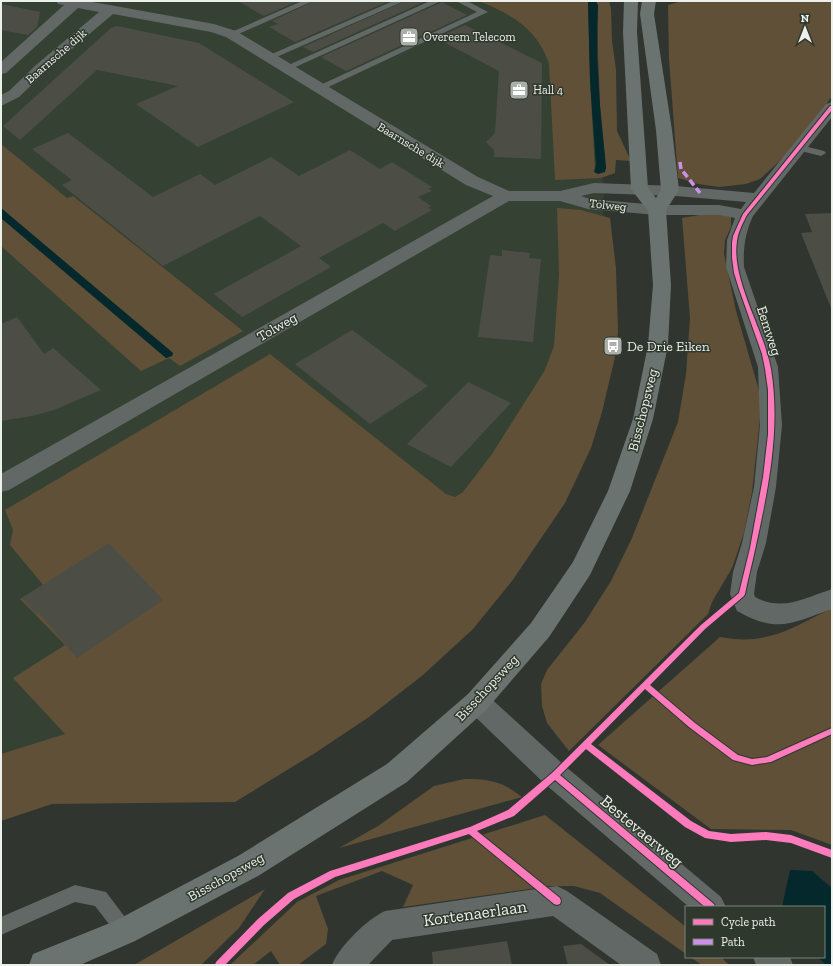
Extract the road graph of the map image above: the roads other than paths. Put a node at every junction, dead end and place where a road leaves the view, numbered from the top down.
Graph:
1 (309, 1) edge
2 (400, 1) edge
3 (437, 1) edge
4 (460, 1) edge
5 (69, 2) edge
6 (624, 4) edge
7 (654, 6) edge
8 (110, 9) junction
9 (230, 34) junction
10 (269, 57) junction
11 (286, 68) junction
12 (1, 70) edge
13 (319, 88) junction
14 (1, 100) edge
15 (832, 107) edge
16 (800, 148) junction
17 (821, 153) dead end
18 (640, 189) junction
19 (506, 196) junction
20 (560, 196) junction
21 (664, 200) junction
22 (751, 207) junction
23 (1, 484) edge
24 (832, 599) edge
25 (477, 702) junction
26 (710, 906) edge
27 (1, 926) edge
28 (125, 931) junction
29 (769, 958) edge
30 (44, 965) edge
31 (347, 965) edge
32 (646, 965) edge
33 (778, 965) edge

1 - 9 lane
2 - 10 lane
3 - 11 lane
4 - 13 lane
5 - 8 street, Baarnsche dijk
5 - 12 street, Baarnsche dijk
6 - 18 main road
7 - 21 main road, Bisschopsweg
8 - 9 street, Baarnsche dijk
8 - 14 street, Baarnsche dijk
9 - 10 street, Baarnsche dijk
10 - 11 street, Baarnsche dijk
11 - 13 street, Baarnsche dijk
13 - 19 street, Baarnsche dijk
15 - 16 street, Eemweg
16 - 17 lane
16 - 22 street, Eemweg
18 - 20 street, Tolweg
18 - 21 main road
19 - 20 street, Tolweg
19 - 23 street, Tolweg
20 - 21 street, Tolweg
21 - 22 street
21 - 22 street
21 - 25 main road, Bisschopsweg
22 - 24 street, Eemweg
25 - 26 street, Bestevaerweg
25 - 28 main road, Bisschopsweg
27 - 28 lane
28 - 30 main road, Bisschopsweg
29 - 33 street
31 - 32 street, Kortenaerlaan

